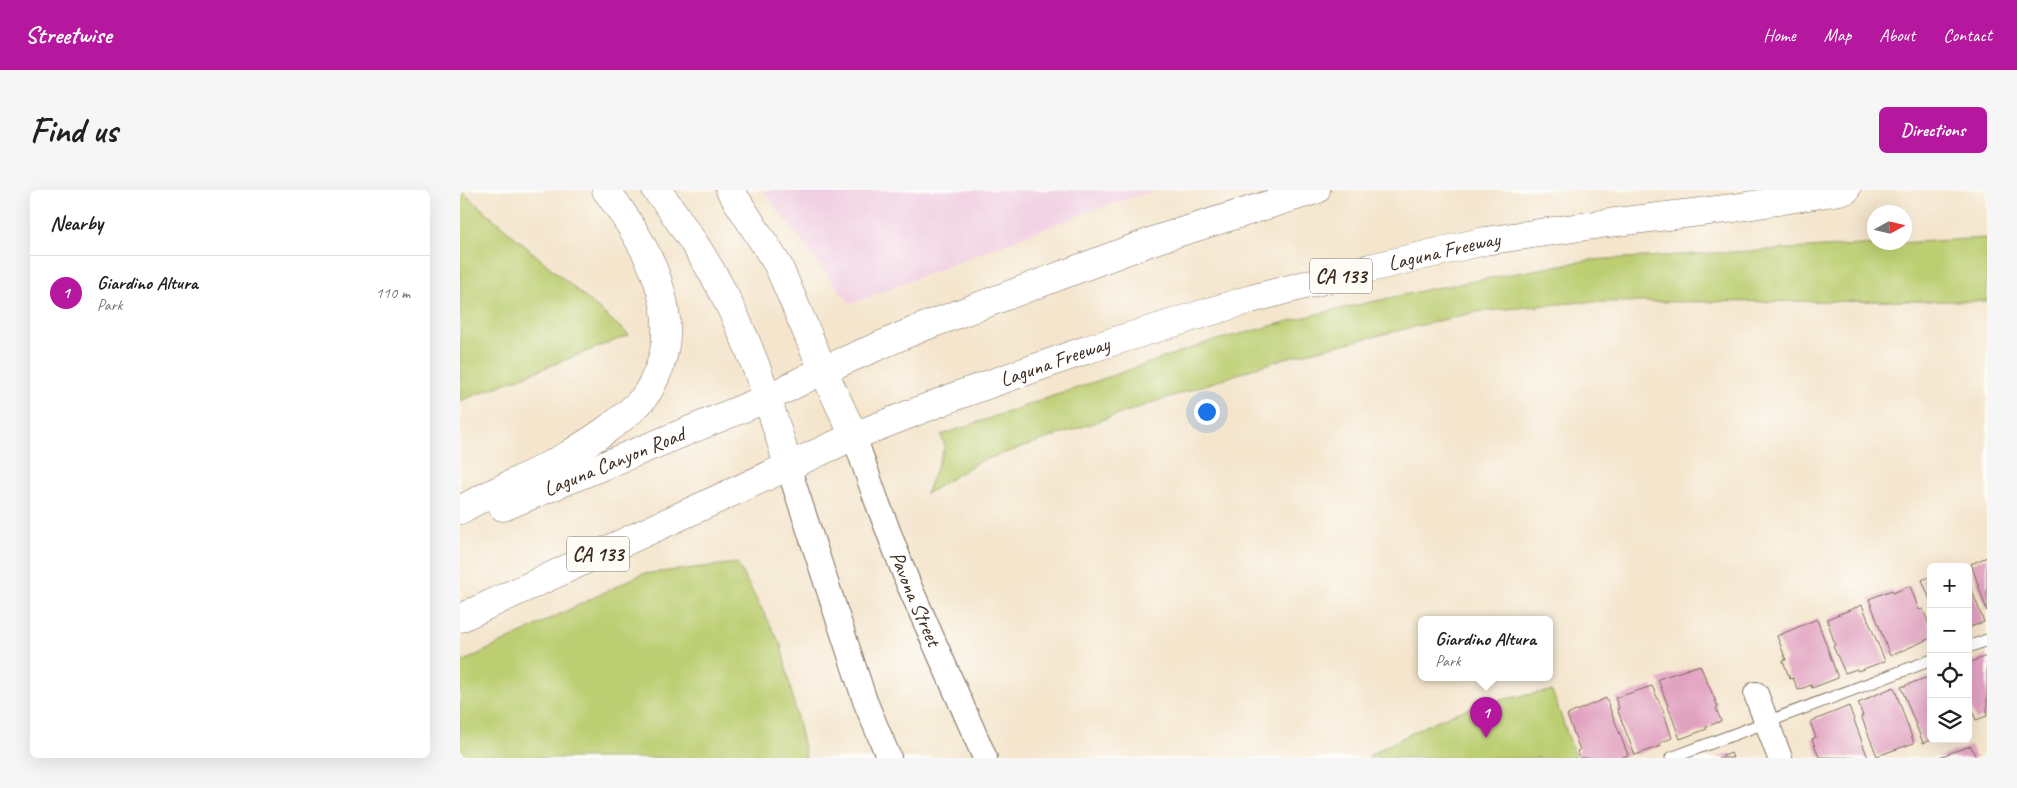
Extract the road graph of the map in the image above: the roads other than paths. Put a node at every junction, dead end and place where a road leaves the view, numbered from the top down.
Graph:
1 (606, 190) edge
2 (656, 190) edge
3 (730, 190) edge
4 (1316, 190) edge
5 (1846, 190) edge
6 (823, 370) junction
7 (768, 398) junction
8 (854, 436) junction
9 (788, 466) junction
10 (460, 510) edge
11 (460, 525) edge
12 (460, 618) edge
13 (1987, 640) edge
14 (1972, 646) edge
15 (1927, 662) edge
16 (1756, 694) dead end
17 (866, 701) junction
18 (1767, 722) junction
19 (878, 758) edge
20 (889, 758) edge
21 (985, 758) edge
22 (1671, 758) edge
23 (1780, 758) edge

1 - 10 main road
2 - 7 main road
3 - 6 main road
4 - 6 main road
5 - 8 main road, Laguna Freeway / CA 133
6 - 7 main road, Laguna Canyon Road
6 - 8 main road
7 - 9 main road
7 - 11 main road, Laguna Canyon Road
8 - 9 main road, CA 133
8 - 21 street, Pavona Street
9 - 12 main road, CA 133
9 - 17 street
13 - 14 lane
15 - 18 lane
16 - 18 street
17 - 19 lane
17 - 20 street
18 - 22 lane
18 - 23 street

